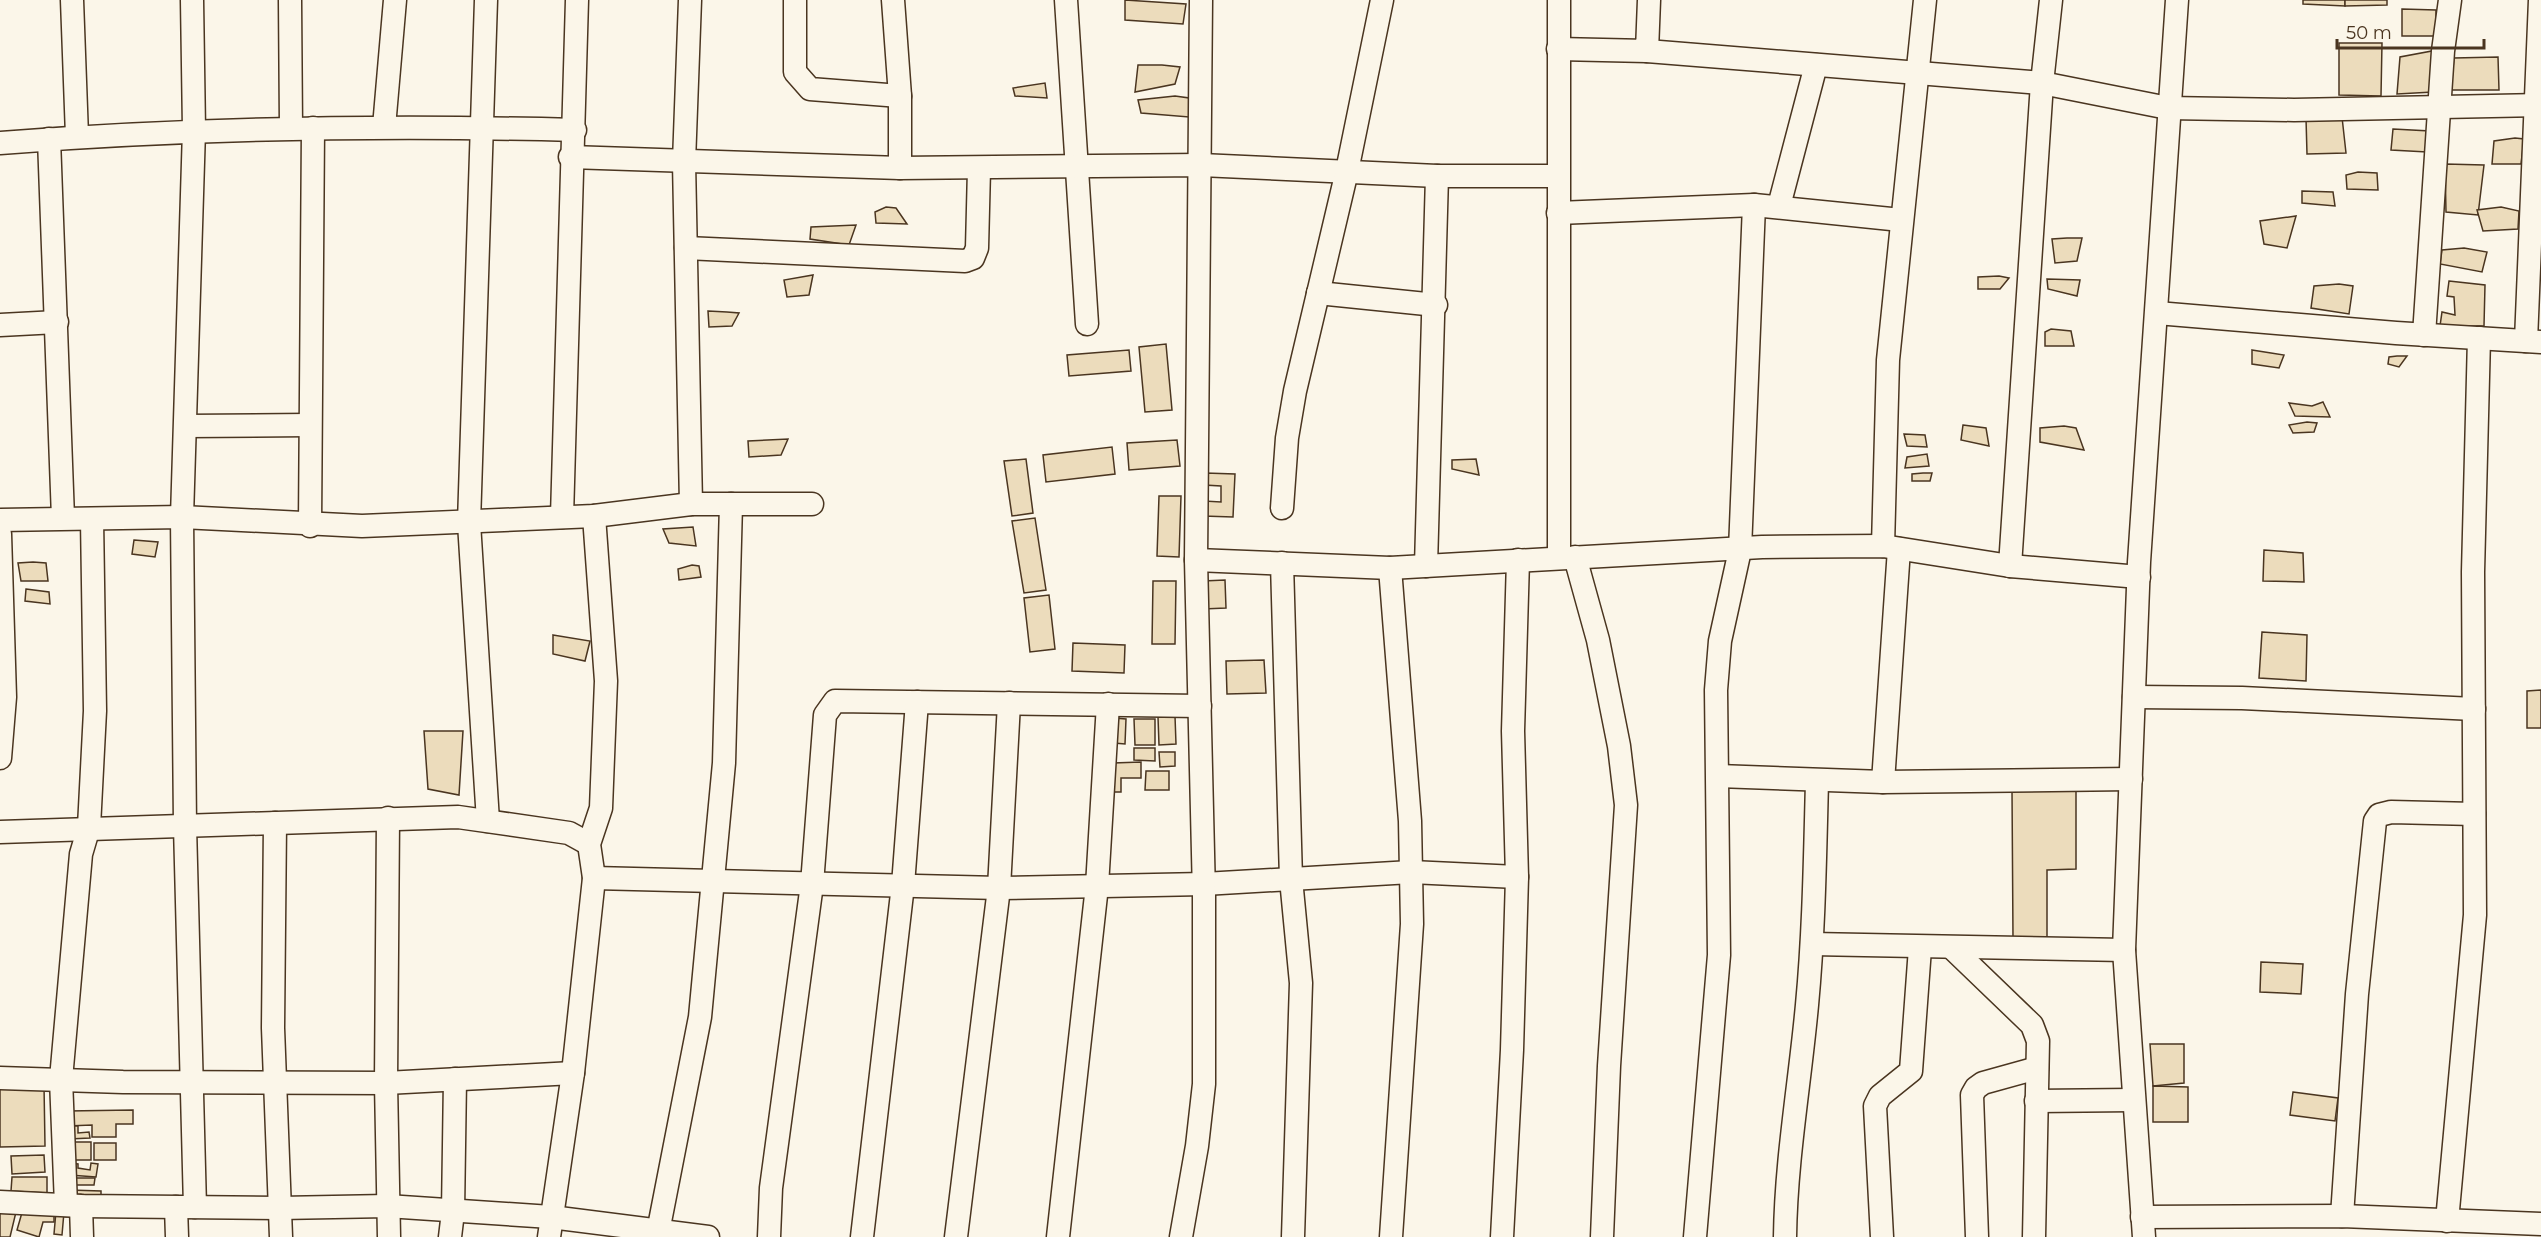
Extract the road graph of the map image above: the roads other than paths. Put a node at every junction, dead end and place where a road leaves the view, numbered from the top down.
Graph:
1 (72, 0) edge
2 (192, 0) edge
3 (290, 0) edge
4 (395, 0) edge
5 (486, 0) edge
6 (577, 0) edge
7 (690, 0) edge
8 (795, 0) edge
9 (893, 0) edge
10 (1066, 0) edge
11 (1201, 0) edge
12 (1382, 0) edge
13 (1559, 0) edge
14 (1648, 0) edge
15 (1925, 0) edge
16 (2050, 0) edge
17 (2177, 0) edge
18 (2450, 0) edge
19 (2540, 0) edge
20 (1558, 49) junction
21 (1647, 51) junction
22 (1816, 65) junction
23 (1918, 73) junction
24 (2042, 83) junction
25 (900, 96) junction
26 (2537, 105) edge
27 (2439, 107) junction
28 (2168, 108) junction
29 (384, 127) junction
30 (302, 128) junction
31 (484, 128) junction
32 (195, 130) junction
33 (574, 130) junction
34 (77, 136) junction
35 (49, 139) junction
36 (0, 143) edge
37 (570, 157) junction
38 (684, 162) junction
39 (1075, 165) junction
40 (1201, 165) junction
41 (900, 168) junction
42 (979, 169) junction
43 (1347, 171) junction
44 (1437, 176) junction
45 (1558, 176) junction
46 (1754, 205) junction
47 (1779, 206) junction
48 (1558, 213) junction
49 (1901, 220) junction
50 (686, 248) junction
51 (1318, 293) junction
52 (1436, 305) junction
53 (2157, 313) junction
54 (57, 322) junction
55 (1087, 324) dead end
56 (0, 325) edge
57 (2424, 335) junction
58 (2479, 338) junction
59 (2533, 342) edge
60 (310, 425) junction
61 (186, 426) junction
62 (691, 504) junction
63 (730, 504) junction
64 (812, 504) dead end
65 (1282, 508) dead end
66 (594, 516) junction
67 (562, 517) junction
68 (63, 518) junction
69 (182, 518) junction
70 (92, 519) junction
71 (0, 520) edge
72 (470, 523) junction
73 (310, 526) junction
74 (0, 534) edge
75 (1891, 547) junction
76 (1740, 550) junction
77 (1567, 557) junction
78 (1196, 560) junction
79 (1518, 560) junction
80 (1282, 562) junction
81 (1426, 566) junction
82 (2010, 566) junction
83 (1390, 568) junction
84 (2139, 577) junction
85 (2134, 697) junction
86 (917, 702) junction
87 (1009, 703) junction
88 (1108, 704) junction
89 (1200, 706) junction
90 (2474, 709) junction
91 (0, 758) edge
92 (1718, 776) junction
93 (2131, 779) junction
94 (1817, 782) junction
95 (1883, 782) junction
96 (2474, 814) junction
97 (388, 818) junction
98 (488, 821) junction
99 (274, 823) junction
100 (185, 826) junction
101 (89, 827) junction
102 (0, 832) edge
103 (589, 844) junction
104 (1411, 872) junction
105 (1517, 877) junction
106 (594, 878) junction
107 (1292, 879) junction
108 (711, 880) junction
109 (812, 884) junction
110 (1204, 884) junction
111 (903, 885) junction
112 (1097, 886) junction
113 (999, 888) junction
114 (1812, 944) junction
115 (1920, 948) junction
116 (1952, 948) junction
117 (2124, 950) junction
118 (2037, 1068) junction
119 (573, 1073) junction
120 (0, 1078) edge
121 (61, 1079) junction
122 (455, 1079) junction
123 (192, 1081) junction
124 (275, 1081) junction
125 (386, 1083) junction
126 (2133, 1100) junction
127 (2036, 1101) junction
128 (0, 1202) edge
129 (74, 1206) junction
130 (387, 1206) junction
131 (186, 1207) junction
132 (280, 1208) junction
133 (453, 1212) junction
134 (2342, 1216) junction
135 (2447, 1221) junction
136 (2541, 1224) edge
137 (550, 1227) edge
138 (2143, 1227) edge
139 (658, 1234) edge
140 (82, 1237) edge
141 (177, 1237) edge
142 (281, 1237) edge
143 (389, 1237) edge
144 (450, 1237) edge
145 (708, 1237) edge
146 (769, 1237) edge
147 (862, 1237) edge
148 (956, 1237) edge
149 (1058, 1237) edge
150 (1180, 1237) edge
151 (1293, 1237) edge
152 (1391, 1237) edge
153 (1502, 1237) edge
154 (1602, 1237) edge
155 (1695, 1237) edge
156 (1785, 1237) edge
157 (1882, 1237) edge
158 (1977, 1237) edge
159 (2034, 1237) edge

1 - 34 street
2 - 32 street
3 - 30 street
4 - 29 street
5 - 31 street
6 - 33 street
7 - 38 street
8 - 25 street
9 - 25 street
10 - 39 street
11 - 40 street
12 - 43 street
13 - 20 street
14 - 21 street
15 - 23 street
16 - 24 street
17 - 28 street
18 - 27 street
19 - 26 street
20 - 21 street
20 - 45 street
21 - 22 street
22 - 23 street
22 - 47 street
23 - 24 street
23 - 49 street
24 - 28 street
24 - 82 street
25 - 41 street
26 - 27 street
26 - 59 street
27 - 28 street
27 - 57 street
28 - 53 street
29 - 30 street
29 - 31 street
30 - 32 street
30 - 60 street
31 - 33 street
31 - 72 street
32 - 34 street
32 - 61 street
33 - 37 street
34 - 35 street
35 - 36 street
35 - 54 street
37 - 38 street
37 - 67 street
38 - 41 street
38 - 50 street
39 - 40 street
39 - 42 street
39 - 55 street
40 - 43 street
40 - 78 street
41 - 42 street
42 - 50 street
43 - 44 street
43 - 51 street
44 - 45 street
44 - 52 street
45 - 48 street
46 - 47 street
46 - 48 street
46 - 76 street
47 - 49 street
48 - 77 street
49 - 75 street
50 - 62 street
51 - 52 street
51 - 65 street
52 - 81 street
53 - 57 street
53 - 84 street
54 - 56 street
54 - 68 street
57 - 58 street
58 - 59 street
58 - 90 street
60 - 61 street
60 - 73 street
61 - 69 street
62 - 63 street
62 - 66 street
63 - 64 street
63 - 108 street
66 - 67 street
66 - 103 street
67 - 72 street
68 - 70 street
68 - 71 street
69 - 70 street
69 - 73 street
69 - 100 street
70 - 101 street
72 - 73 street
72 - 98 street
74 - 91 street
75 - 76 street
75 - 82 street
75 - 95 street
76 - 77 street
76 - 92 street
77 - 79 street
77 - 154 street
78 - 80 street
78 - 89 street
79 - 81 street
79 - 105 street
80 - 83 street
80 - 107 street
81 - 83 street
82 - 84 street
83 - 104 street
84 - 85 street
85 - 90 street
85 - 93 street
86 - 87 street
86 - 109 street
86 - 111 street
87 - 88 street
87 - 113 street
88 - 89 street
88 - 112 street
89 - 110 street
90 - 96 street
92 - 94 street
92 - 155 street
93 - 95 street
93 - 117 street
94 - 95 street
94 - 114 street
96 - 134 street
96 - 135 street
97 - 98 street
97 - 99 street
97 - 125 street
98 - 103 street
99 - 100 street
99 - 124 street
100 - 101 street
100 - 123 street
101 - 102 street
101 - 121 street
103 - 106 street
104 - 105 street
104 - 107 street
104 - 152 street
105 - 153 street
106 - 108 street
106 - 119 street
107 - 110 street
107 - 151 street
108 - 109 street
108 - 139 street
109 - 111 street
109 - 146 street
110 - 112 street
110 - 150 street
111 - 113 street
111 - 147 street
112 - 113 street
112 - 149 street
113 - 148 street
114 - 115 street
114 - 156 street
115 - 116 street
115 - 157 street
116 - 117 street
116 - 118 street
117 - 126 street
118 - 127 street
118 - 158 street
119 - 122 street
119 - 137 street
120 - 121 street
121 - 123 street
121 - 129 street
122 - 125 street
122 - 133 street
123 - 124 street
123 - 131 street
124 - 125 street
124 - 132 street
125 - 130 street
126 - 127 street
126 - 138 street
127 - 159 street
128 - 129 street
129 - 131 street
129 - 140 street
130 - 132 street
130 - 133 street
130 - 143 street
131 - 132 street
131 - 141 street
132 - 142 street
133 - 137 street
133 - 144 street
134 - 135 street
134 - 138 street
135 - 136 street
137 - 139 street
139 - 145 street

